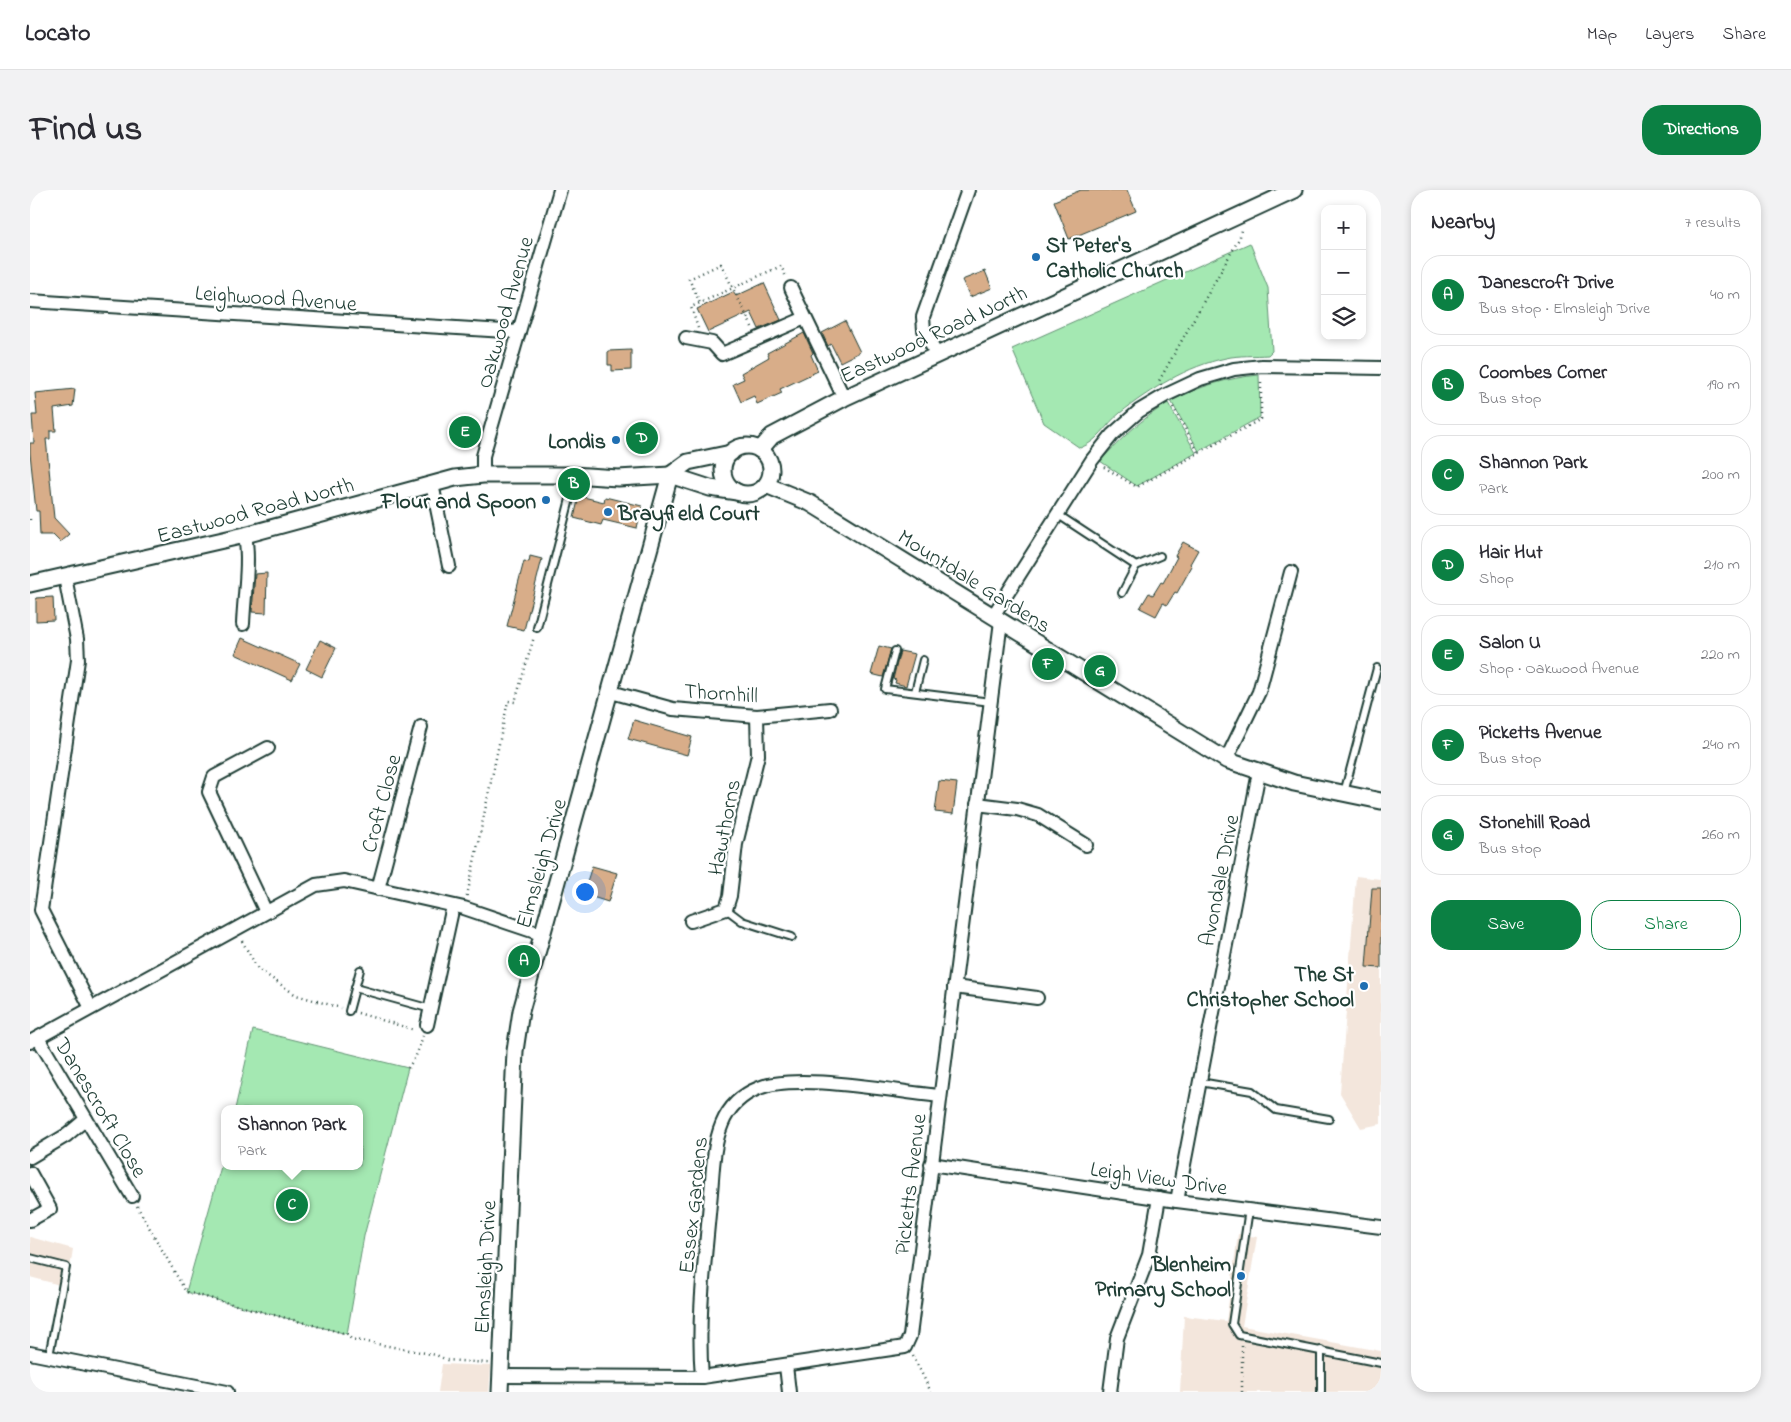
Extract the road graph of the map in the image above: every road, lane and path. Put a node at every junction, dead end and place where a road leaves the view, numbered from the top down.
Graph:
1 (560, 190) edge
2 (968, 190) edge
3 (1294, 190) edge
4 (1244, 213) junction
5 (733, 288) junction
6 (791, 288) joint
7 (30, 301) edge
8 (700, 303) junction
9 (805, 318) junction
10 (519, 332) junction
11 (758, 338) junction
12 (691, 339) joint
13 (936, 354) junction
14 (1262, 366) junction
15 (1381, 368) edge
16 (1166, 395) junction
17 (844, 398) junction
18 (760, 450) junction
19 (731, 453) junction
20 (1199, 454) junction
21 (1092, 460) junction
22 (483, 475) junction
23 (572, 475) junction
24 (670, 475) junction
25 (432, 484) junction
26 (766, 485) junction
27 (737, 492) junction
28 (1057, 514) junction
29 (30, 520) edge
30 (30, 524) edge
31 (245, 535) junction
32 (1160, 556) dead end
33 (449, 566) dead end
34 (1136, 566) junction
35 (1291, 572) dead end
36 (65, 577) junction
37 (30, 584) edge
38 (1122, 593) dead end
39 (997, 619) junction
40 (243, 624) dead end
41 (537, 628) joint
42 (895, 651) dead end
43 (923, 660) dead end
44 (1377, 668) dead end
45 (610, 692) junction
46 (915, 692) junction
47 (991, 702) junction
48 (830, 709) dead end
49 (757, 716) junction
50 (421, 727) dead end
51 (268, 748) dead end
52 (1226, 760) junction
53 (1259, 772) junction
54 (1343, 795) junction
55 (1381, 801) edge
56 (977, 804) junction
57 (1086, 845) dead end
58 (378, 889) junction
59 (459, 907) junction
60 (726, 910) junction
61 (266, 912) junction
62 (691, 920) dead end
63 (236, 929) junction
64 (541, 934) junction
65 (792, 937) dead end
66 (360, 970) dead end
67 (954, 987) junction
68 (356, 988) junction
69 (1037, 998) dead end
70 (91, 1008) junction
71 (431, 1009) junction
72 (349, 1011) junction
73 (427, 1025) dead end
74 (34, 1040) edge
75 (408, 1068) dead end
76 (1200, 1082) junction
77 (940, 1096) junction
78 (86, 1119) junction
79 (1330, 1119) dead end
80 (30, 1157) edge
81 (931, 1164) junction
82 (30, 1174) edge
83 (132, 1196) joint
84 (1159, 1198) junction
85 (1177, 1201) junction
86 (1249, 1208) junction
87 (30, 1220) edge
88 (1381, 1227) edge
89 (30, 1258) edge
90 (1242, 1335) junction
91 (905, 1347) junction
92 (1321, 1350) junction
93 (30, 1353) edge
94 (49, 1356) junction
95 (1381, 1363) edge
96 (786, 1366) junction
97 (501, 1370) junction
98 (702, 1378) junction
99 (227, 1392) edge
100 (500, 1392) edge
101 (789, 1392) edge
102 (931, 1392) edge
103 (1110, 1392) edge
104 (1242, 1392) edge
105 (1321, 1392) edge

1 - 10 street, Oakwood Avenue
2 - 13 street
3 - 4 street, Eastwood Road North
4 - 13 street, Eastwood Road North
4 - 16 path
5 - 6 path
5 - 8 path
5 - 8 path
5 - 11 path
6 - 9 street
7 - 10 street, Leighwood Avenue
8 - 12 path
9 - 11 street
9 - 17 street
10 - 22 street, Oakwood Avenue
11 - 12 street
13 - 17 street, Eastwood Road North
14 - 15 street
14 - 16 street
14 - 20 path
16 - 20 path
16 - 21 street
17 - 18 street, Eastwood Road North
18 - 19 street
18 - 26 street
19 - 24 street, Eastwood Road North
19 - 27 street
20 - 21 path
21 - 28 street
22 - 23 street, Eastwood Road North
22 - 25 street, Eastwood Road North
23 - 24 street, Eastwood Road North
23 - 41 lane
24 - 27 street, Eastwood Road North
24 - 45 street, Elmsleigh Drive
25 - 31 street, Eastwood Road North
25 - 33 street
26 - 27 street
26 - 39 street, Mountdale Gardens
28 - 34 lane
28 - 39 street
29 - 30 path
31 - 36 street, Eastwood Road North
31 - 40 street
32 - 34 lane
34 - 38 lane
35 - 52 street
36 - 37 street, Eastwood Road North
36 - 70 street
39 - 47 street, Picketts Avenue
39 - 52 street, Mountdale Gardens
41 - 59 path
42 - 46 lane
43 - 46 lane
44 - 54 lane
45 - 49 street, Thornhill
45 - 64 street, Elmsleigh Drive
46 - 47 lane
47 - 56 street, Picketts Avenue
48 - 49 street, Thornhill
49 - 60 street, Hawthorns
50 - 58 street, Croft Close
51 - 61 street
52 - 53 street, Mountdale Gardens
53 - 54 street, Mountdale Gardens
53 - 76 street, Avondale Drive
54 - 55 street, Mountdale Gardens
56 - 57 street
56 - 67 street, Picketts Avenue
58 - 59 street
58 - 61 street
59 - 64 street
59 - 71 street
60 - 62 street, Hawthorns
60 - 65 lane
61 - 63 street
63 - 70 street
63 - 72 path
64 - 97 street, Elmsleigh Drive
66 - 68 lane
67 - 69 street
67 - 77 street, Picketts Avenue
68 - 71 lane
68 - 72 lane
70 - 74 street
71 - 73 street
72 - 75 path
74 - 78 street, Danescroft Close
76 - 79 lane
76 - 85 street, Avondale Drive
77 - 81 street, Picketts Avenue
77 - 98 street, Essex Gardens
78 - 80 street
78 - 83 street, Danescroft Close
81 - 84 street, Leigh View Drive
81 - 91 street, Picketts Avenue
82 - 87 street
83 - 97 path
84 - 85 street, Leigh View Drive
84 - 103 street
85 - 86 street, Leigh View Drive
86 - 88 street, Leigh View Drive
86 - 90 lane
89 - 94 lane
90 - 92 lane
90 - 104 path
91 - 96 street
91 - 102 path
92 - 95 lane
92 - 105 lane
93 - 94 street
94 - 99 street
96 - 98 street
96 - 101 street
97 - 98 street
97 - 100 street, Elmsleigh Drive

